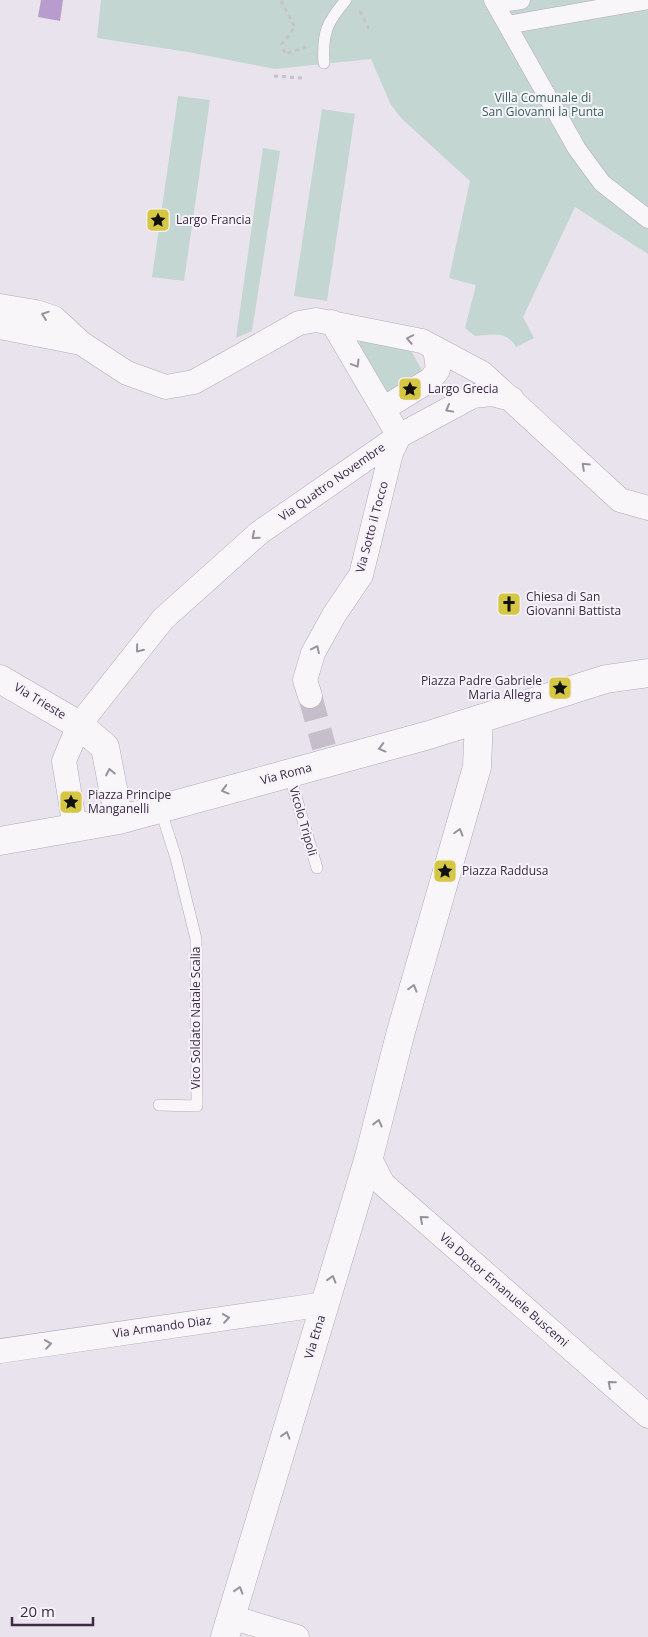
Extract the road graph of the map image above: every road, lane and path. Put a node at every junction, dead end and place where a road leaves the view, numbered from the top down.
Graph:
1 (346, 0) edge
2 (521, 0) edge
3 (648, 0) edge
4 (281, 1) edge
5 (494, 2) edge
6 (507, 25) junction
7 (322, 40) junction
8 (324, 62) dead end
9 (274, 76) dead end
10 (302, 78) dead end
11 (648, 219) edge
12 (0, 306) edge
13 (332, 322) junction
14 (0, 327) edge
15 (81, 343) junction
16 (435, 348) junction
17 (512, 398) junction
18 (383, 409) junction
19 (399, 436) junction
20 (648, 508) edge
21 (648, 674) edge
22 (0, 679) edge
23 (310, 696) tunnel mouth
24 (479, 719) junction
25 (79, 725) junction
26 (289, 773) junction
27 (141, 813) junction
28 (75, 828) junction
29 (0, 841) edge
30 (317, 868) dead end
31 (159, 1106) dead end
32 (369, 1157) junction
33 (325, 1304) junction
34 (0, 1351) edge
35 (648, 1416) edge
36 (228, 1627) edge
37 (296, 1637) edge

1 - 7 lane
2 - 5 street
3 - 6 street
4 - 7 path
5 - 6 street
6 - 11 street
7 - 8 lane
9 - 10 path
15 -> 12 street
13 - 15 street
16 -> 13 street
13 -> 18 street
14 - 15 street
16 - 17 street
16 - 18 street
17 -> 19 street, Via Quattro Novembre
20 -> 17 street
18 - 19 street
23 -> 19 street, Via Sotto il Tocco
19 -> 25 street, Via Quattro Novembre
21 - 24 street, Via Roma
22 - 25 street, Via Trieste
24 -> 26 street, Via Roma
32 -> 24 street, Via Etna
27 -> 25 street, Via Trieste
25 - 28 street, Via Quattro Novembre
26 -> 27 street, Via Roma
26 - 30 lane, Vicolo Tripoli
27 - 28 street, Via Roma
27 - 31 lane, Vico Soldato Natale Scalia
28 - 29 street, Via Roma
33 -> 32 street, Via Etna
35 -> 32 street, Via Dottor Emanuele Buscemi
34 -> 33 street, Via Armando Diaz
36 -> 33 street, Via Etna
36 - 37 street

